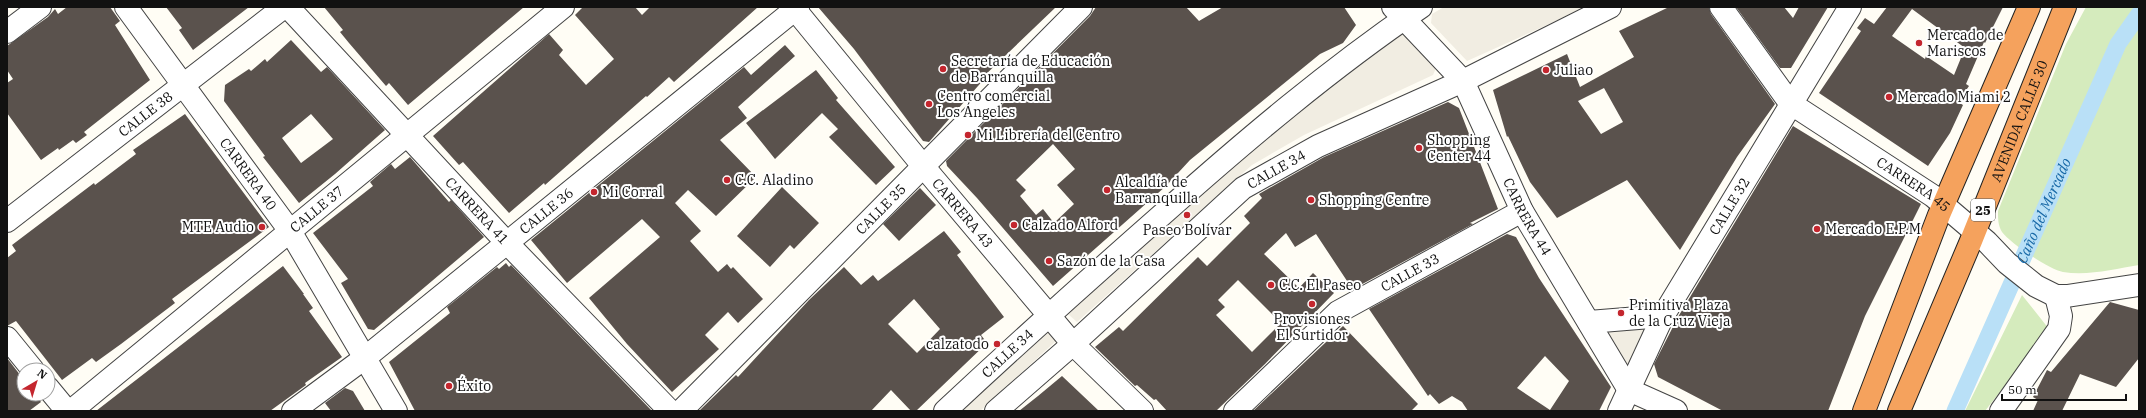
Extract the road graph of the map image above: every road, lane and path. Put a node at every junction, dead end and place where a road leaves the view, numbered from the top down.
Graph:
1 (40, 7) edge
2 (126, 7) edge
3 (284, 7) edge
4 (288, 7) edge
5 (563, 7) edge
6 (1081, 7) edge
7 (1421, 7) edge
8 (1610, 7) edge
9 (1721, 7) edge
10 (1850, 7) edge
11 (2029, 7) edge
12 (2065, 7) edge
13 (796, 8) edge
14 (1398, 13) edge
15 (7, 32) edge
16 (1464, 81) junction
17 (185, 85) junction
18 (1790, 103) junction
19 (407, 135) junction
20 (923, 166) junction
21 (1943, 205) junction
22 (1522, 211) junction
23 (7, 221) edge
24 (290, 231) junction
25 (1975, 231) junction
26 (508, 244) junction
27 (2139, 285) edge
28 (2056, 296) junction
29 (1049, 314) junction
30 (1663, 316) junction
31 (1588, 322) junction
32 (7, 338) edge
33 (1073, 344) junction
34 (366, 357) junction
35 (26, 362) edge
36 (1629, 390) junction
37 (56, 398) edge
38 (66, 411) edge
39 (71, 411) edge
40 (292, 411) edge
41 (396, 411) edge
42 (670, 411) edge
43 (681, 411) edge
44 (945, 411) edge
45 (996, 411) edge
46 (1142, 411) edge
47 (1235, 411) edge
48 (1619, 411) edge
49 (1676, 411) edge
50 (1864, 411) edge
51 (1899, 411) edge
52 (2001, 411) edge

1 - 15 street
2 - 17 street, CARRERA 40
3 - 17 street, CALLE 38
4 - 19 street, CARRERA 41
5 - 19 street, CALLE 37
6 - 20 street, CALLE 35
7 - 14 street, CALLE 34
8 - 16 street, CALLE 34
9 - 18 street, CARRERA 45
10 - 18 street, CALLE 32
11 - 21 highway
12 - 25 highway, AVENIDA CALLE 30 / 25
13 - 20 street, CARRERA 43
13 - 26 street, CALLE 36
14 - 16 street, CARRERA 44
14 - 29 street, CALLE 34
16 - 22 street, CARRERA 44
16 - 33 street, CALLE 34
17 - 23 street, CALLE 38
17 - 24 street, CARRERA 40
18 - 21 street, CARRERA 45
18 - 30 street, CALLE 32
19 - 24 street, CALLE 37
19 - 26 street, CARRERA 41
20 - 29 street, CARRERA 43
20 - 43 street, CALLE 35
21 - 25 street, CARRERA 45
21 - 50 highway
22 - 31 street, CARRERA 44
22 - 47 street, CALLE 33
24 - 34 street, CARRERA 40
24 - 39 street, CALLE 37
25 - 28 street, CARRERA 45
25 - 51 highway, AVENIDA CALLE 30 / 25
26 - 34 street, CALLE 36
26 - 42 street, CARRERA 41
27 - 28 street
28 - 52 street
29 - 33 street, CARRERA 43
29 - 44 street, CALLE 34
30 - 31 street
30 - 36 street, CALLE 32
31 - 36 street, CARRERA 44
32 - 35 street
33 - 45 street, CALLE 34
33 - 46 street, CARRERA 43
34 - 40 street, CALLE 36
34 - 41 street, CARRERA 40
36 - 48 street, CALLE 32
36 - 49 street
37 - 38 street

